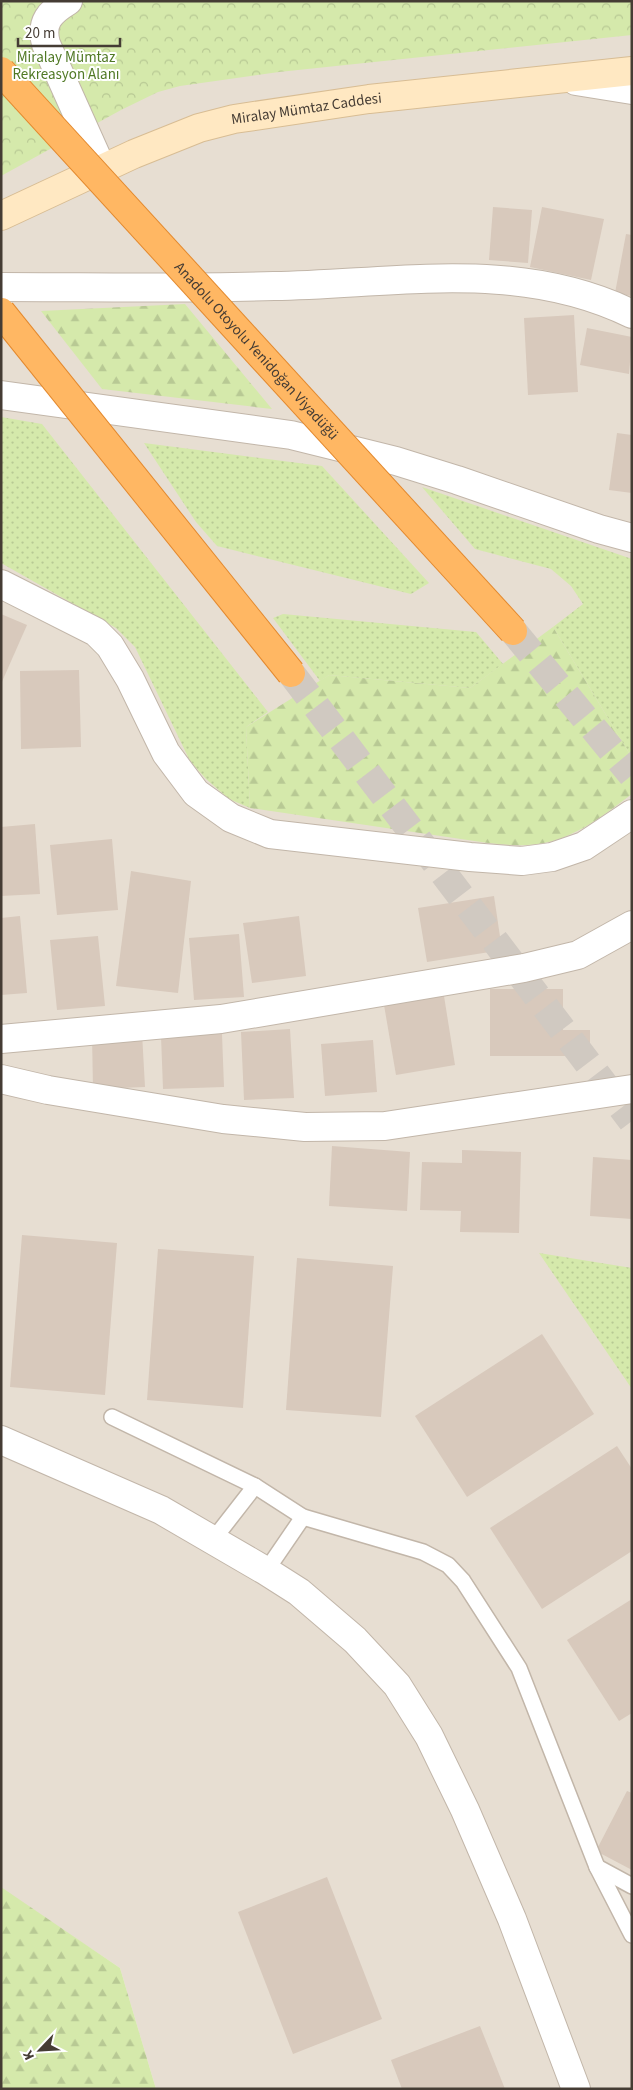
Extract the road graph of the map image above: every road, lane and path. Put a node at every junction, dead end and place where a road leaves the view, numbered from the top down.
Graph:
1 (68, 1) edge
2 (1, 71) edge
3 (632, 71) edge
4 (560, 78) junction
5 (632, 90) edge
6 (102, 169) junction
7 (1, 216) edge
8 (1, 288) edge
9 (1, 312) edge
10 (632, 314) edge
11 (1, 395) edge
12 (632, 538) edge
13 (1, 584) edge
14 (513, 631) tunnel mouth
15 (291, 673) tunnel mouth
16 (632, 814) edge
17 (632, 925) edge
18 (1, 1039) edge
19 (1, 1079) edge
20 (632, 1089) edge
21 (112, 1417) dead end
22 (1, 1440) edge
23 (256, 1486) junction
24 (303, 1516) junction
25 (213, 1540) junction
26 (266, 1571) junction
27 (597, 1866) junction
28 (632, 1886) edge
29 (632, 1935) edge
30 (576, 2089) edge

1 - 6 street
2 - 14 highway, Anadolu Otoyolu Yenidoğan Viyadüğü, bridge
3 - 4 main road, Miralay Mümtaz Caddesi
4 - 5 street
4 - 6 main road, Miralay Mümtaz Caddesi
6 - 7 main road, Miralay Mümtaz Caddesi
8 - 10 street
9 - 15 highway, bridge
11 - 12 street
13 - 16 street
17 - 18 street
19 - 20 street
21 - 23 lane
22 - 25 street
23 - 24 lane
23 - 25 lane
24 - 26 lane
24 - 27 lane
25 - 26 street
26 - 30 street
27 - 28 lane
27 - 29 lane

